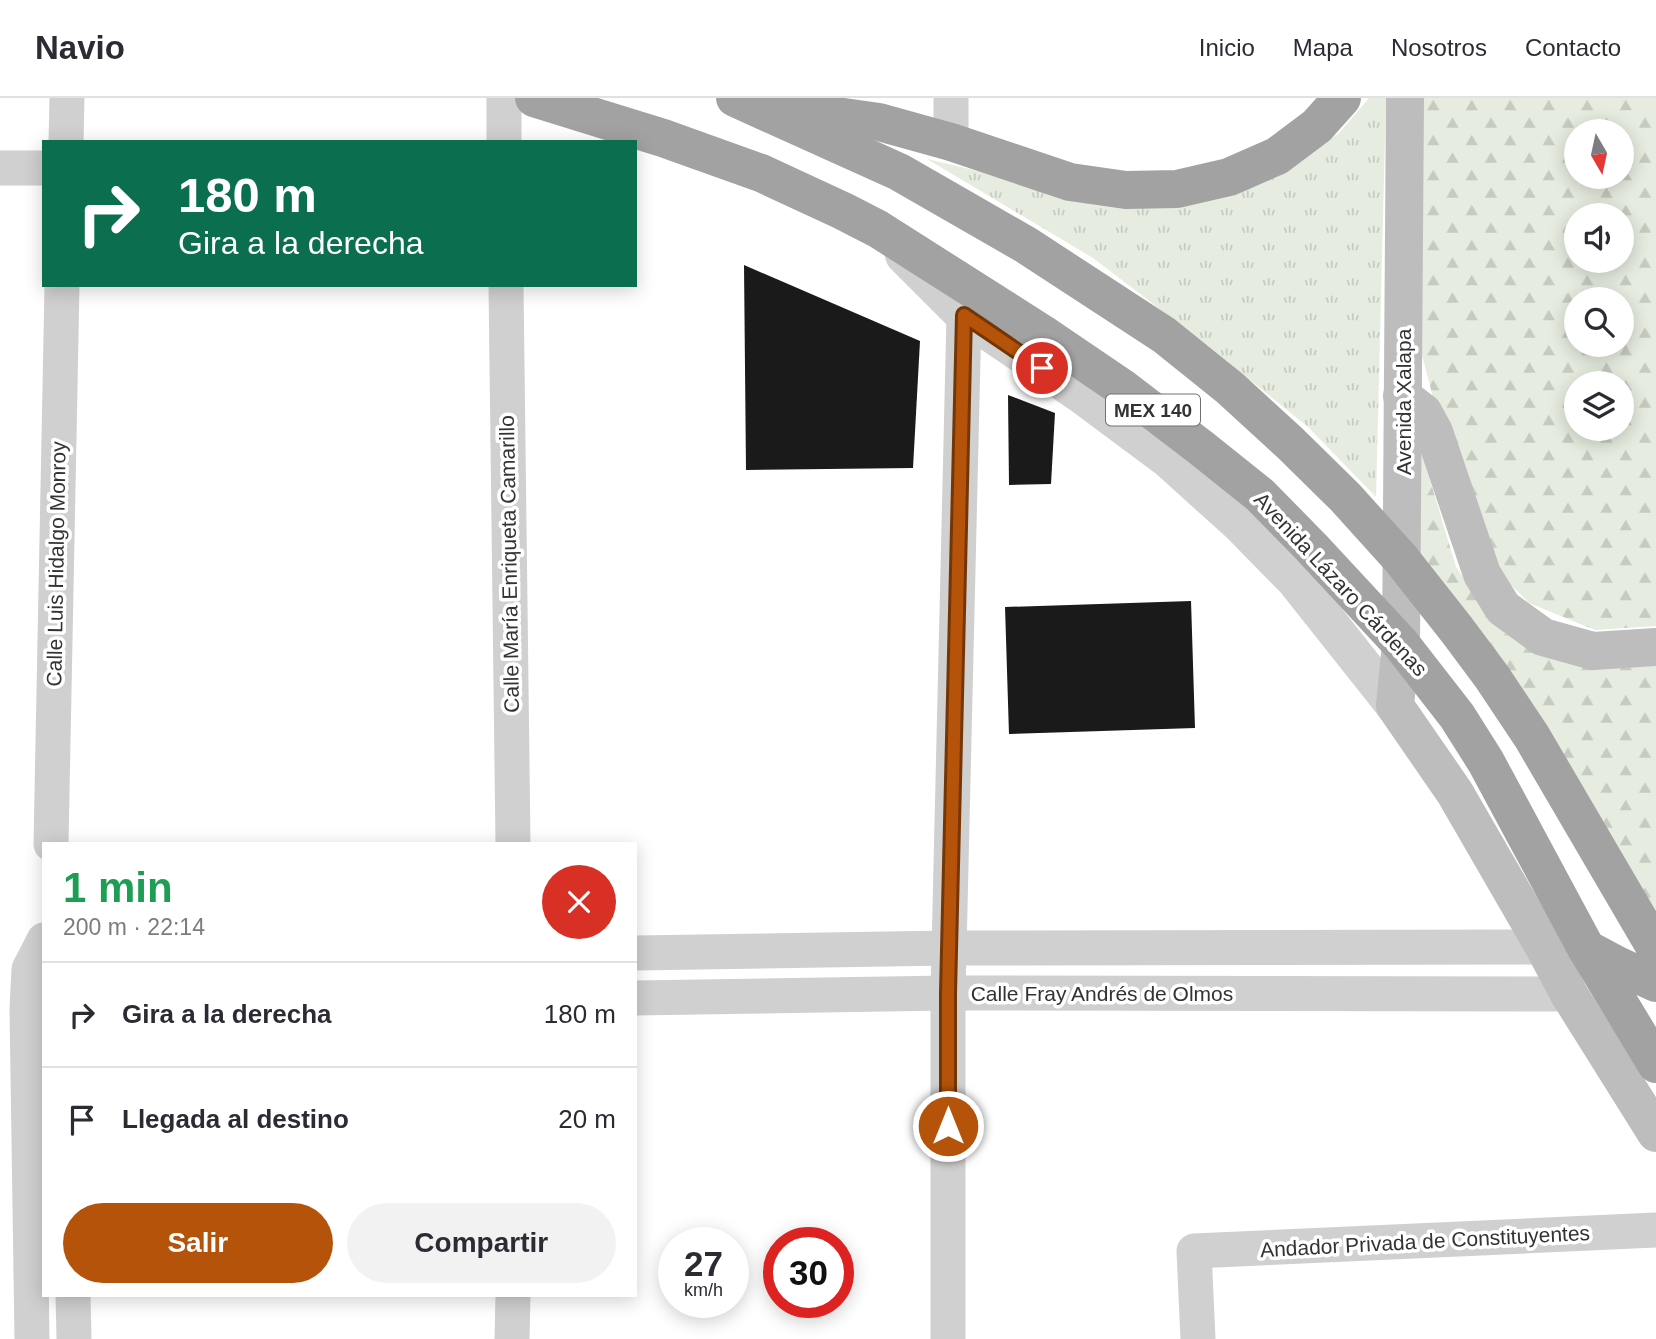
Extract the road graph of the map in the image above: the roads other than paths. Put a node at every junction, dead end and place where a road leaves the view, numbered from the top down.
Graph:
1 (67, 98) edge
2 (504, 98) edge
3 (534, 98) edge
4 (735, 98) edge
5 (951, 98) edge
6 (1342, 98) edge
7 (1405, 98) edge
8 (775, 115) junction
9 (66, 140) edge
10 (504, 140) edge
11 (951, 142) junction
12 (0, 168) edge
13 (42, 168) edge
14 (878, 229) junction
15 (62, 287) edge
16 (506, 287) edge
17 (964, 315) junction
18 (1402, 396) junction
19 (1401, 559) junction
20 (1401, 644) junction
21 (1656, 647) edge
22 (1395, 706) junction
23 (51, 842) edge
24 (513, 842) edge
25 (1544, 947) junction
26 (949, 948) junction
27 (1586, 948) junction
28 (1656, 949) edge
29 (637, 953) edge
30 (29, 961) edge
31 (1656, 983) edge
32 (948, 993) junction
33 (1569, 994) junction
34 (637, 998) edge
35 (24, 1009) edge
36 (1656, 1063) edge
37 (1656, 1133) edge
38 (1656, 1230) edge
39 (73, 1297) edge
40 (513, 1297) edge
41 (32, 1339) edge
42 (74, 1339) edge
43 (512, 1339) edge
44 (948, 1339) edge
45 (1198, 1339) edge

1 - 9 street
2 - 10 street
3 - 14 highway, Avenida Lázaro Cárdenas / MEX 140
4 - 8 highway, MEX 140
5 - 11 street
6 - 11 highway
7 - 18 main road, Avenida Xalapa
8 - 11 highway
8 - 19 highway, MEX 140
12 - 13 street
14 - 17 street
14 - 20 highway, Avenida Lázaro Cárdenas / MEX 140
15 - 23 street, Calle Luis Hidalgo Monroy
16 - 24 street, Calle María Enriqueta Camarillo
17 - 22 street
17 - 26 street
18 - 19 main road, Avenida Xalapa
18 - 21 main road
19 - 20 main road, Avenida Xalapa
19 - 28 highway, MEX 140
20 - 22 main road, Avenida Xalapa
20 - 27 highway, Avenida Lázaro Cárdenas / MEX 140
22 - 25 main road
25 - 26 street
25 - 33 main road
26 - 29 street
26 - 32 street
27 - 31 highway
27 - 36 highway, Avenida Lázaro Cárdenas / MEX 140
30 - 35 street
32 - 33 street, Calle Fray Andrés de Olmos
32 - 34 street, Calle Fray Andrés de Olmos
32 - 44 street
33 - 37 main road
35 - 41 street
38 - 45 street, Andador Privada de Constituyentes
39 - 42 street
40 - 43 street

